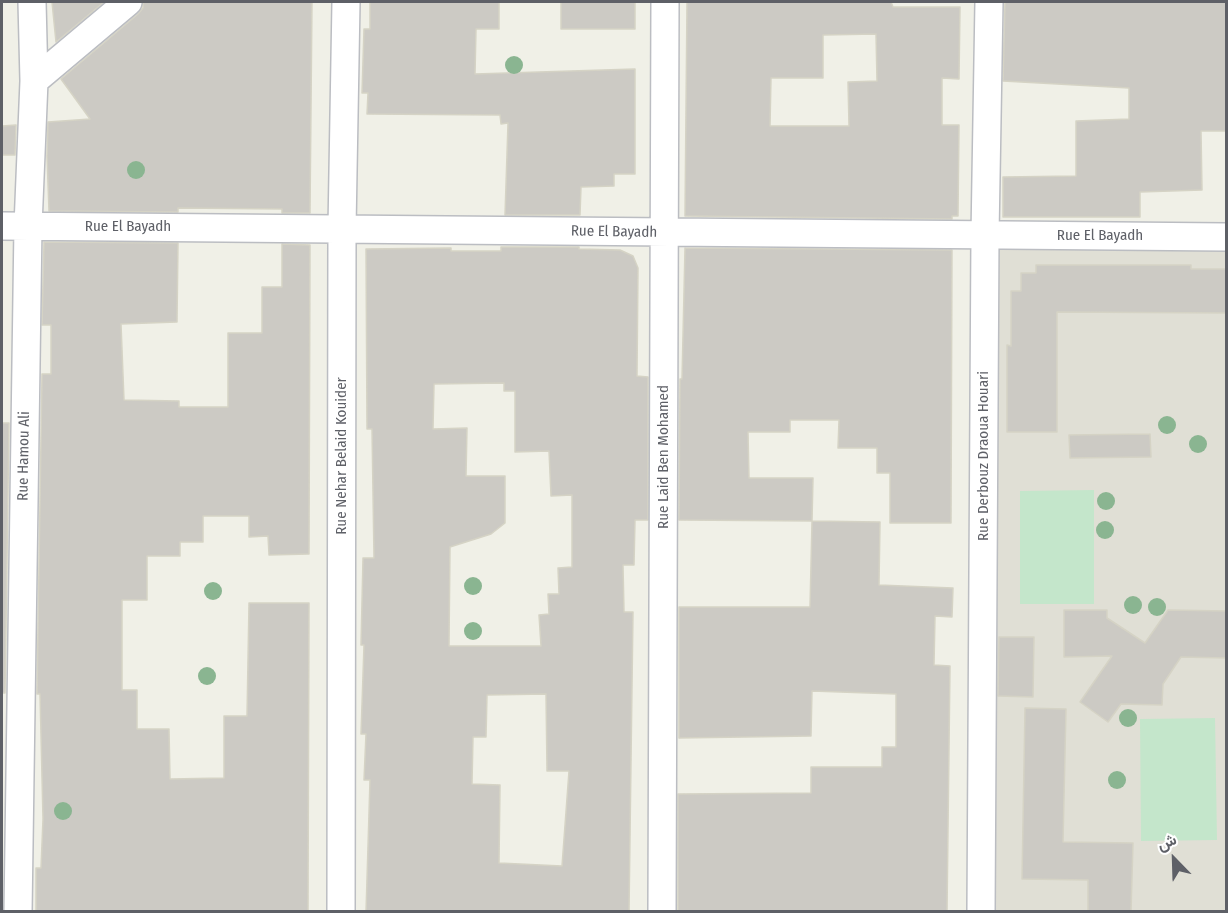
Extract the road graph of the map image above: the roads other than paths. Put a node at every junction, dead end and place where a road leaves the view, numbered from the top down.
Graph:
1 (32, 2) edge
2 (128, 2) edge
3 (346, 2) edge
4 (665, 2) edge
5 (989, 2) edge
6 (34, 81) junction
7 (15, 226) edge
8 (342, 228) junction
9 (665, 232) junction
10 (985, 235) junction
11 (1227, 237) edge
12 (18, 912) edge
13 (341, 912) edge
14 (662, 912) edge
15 (981, 912) edge

1 - 6 street, Rue Hamou Ali
2 - 6 street
3 - 8 street, Rue Nehar Belaid Kouider
4 - 9 street, Rue Laid Ben Mohamed
5 - 10 street, Rue Derbouz Draoua Houari
6 - 7 street, Rue Hamou Ali
7 - 8 street, Rue El Bayadh
7 - 12 street, Rue Hamou Ali
8 - 9 street, Rue El Bayadh
8 - 13 street, Rue Nehar Belaid Kouider
9 - 10 street, Rue El Bayadh
9 - 14 street, Rue Laid Ben Mohamed
10 - 11 street, Rue El Bayadh
10 - 15 street, Rue Derbouz Draoua Houari

